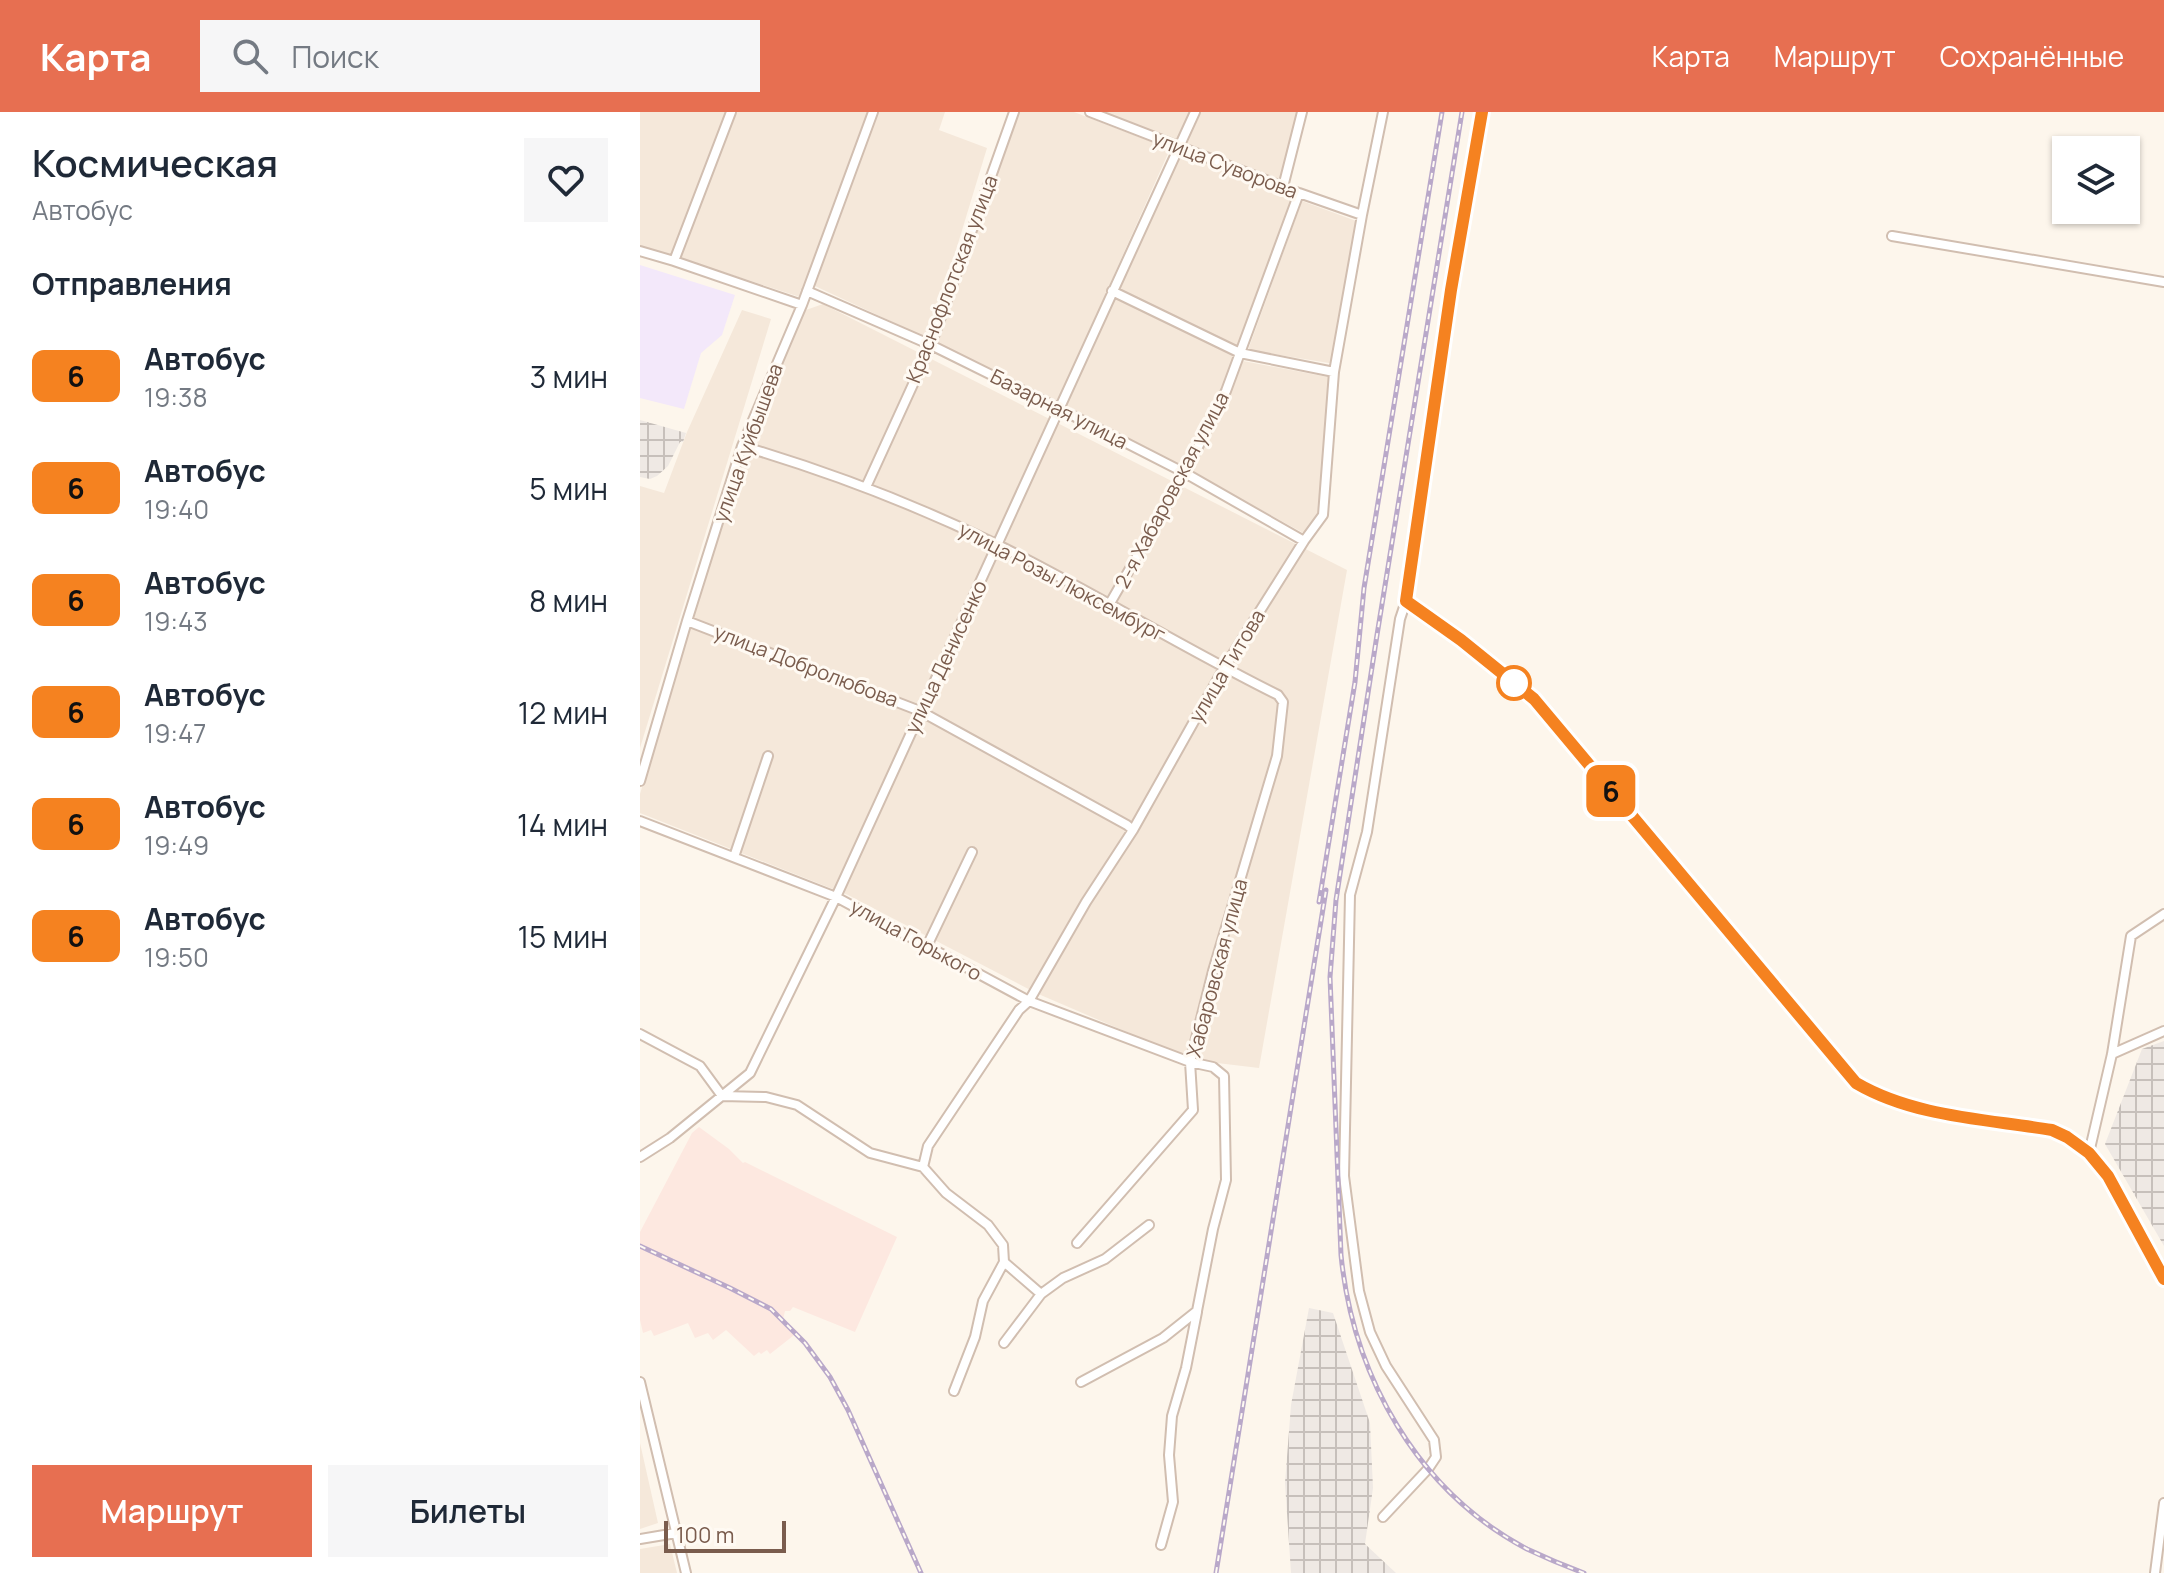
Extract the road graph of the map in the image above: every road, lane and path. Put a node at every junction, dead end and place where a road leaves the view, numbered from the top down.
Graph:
1 (731, 112) edge
2 (873, 112) edge
3 (1014, 112) edge
4 (1090, 112) edge
5 (1195, 112) edge
6 (1302, 112) edge
7 (1383, 112) edge
8 (1482, 112) edge
9 (1102, 114) edge
10 (1179, 146) junction
11 (1283, 187) junction
12 (1299, 193) junction
13 (1362, 215) junction
14 (1892, 236) dead end
15 (640, 251) edge
16 (674, 261) junction
17 (2164, 282) edge
18 (807, 291) junction
19 (1112, 291) junction
20 (802, 305) junction
21 (931, 345) junction
22 (1240, 353) junction
23 (1334, 372) junction
24 (1058, 408) junction
25 (742, 446) junction
26 (1185, 473) junction
27 (866, 487) junction
28 (1304, 541) junction
29 (998, 545) junction
30 (1406, 601) junction
31 (1109, 605) junction
32 (687, 621) junction
33 (1224, 668) junction
34 (1283, 702) joint
35 (920, 711) junction
36 (768, 756) dead end
37 (640, 781) edge
38 (640, 821) edge
39 (1133, 830) junction
40 (972, 852) dead end
41 (734, 857) junction
42 (836, 897) junction
43 (2164, 914) edge
44 (927, 946) junction
45 (1029, 1001) junction
46 (2164, 1031) edge
47 (640, 1034) edge
48 (2112, 1054) junction
49 (1190, 1062) junction
50 (722, 1096) junction
51 (2089, 1153) junction
52 (640, 1157) edge
53 (923, 1167) junction
54 (1149, 1225) dead end
55 (1077, 1243) dead end
56 (1004, 1262) junction
57 (2164, 1279) edge
58 (1041, 1294) junction
59 (1197, 1311) junction
60 (1004, 1343) dead end
61 (640, 1382) edge
62 (1081, 1382) dead end
63 (954, 1391) dead end
64 (2164, 1503) edge
65 (1383, 1517) dead end
66 (676, 1533) junction
67 (640, 1539) edge
68 (1161, 1545) dead end
69 (686, 1573) edge
70 (2155, 1573) edge

1 - 16 street
2 - 18 street, улица Куйбышева
3 - 21 street, Краснофлотская улица
4 - 9 street, улица Суворова
5 - 10 street, улица Денисенко
6 - 11 street
7 - 13 street, улица Титова
8 - 30 street
9 - 10 street, улица Суворова
10 - 11 street, улица Суворова
10 - 19 street, улица Денисенко
11 - 12 street, улица Суворова
12 - 13 street, улица Суворова
12 - 22 street, 2-я Хабаровская улица
13 - 23 street, улица Титова
14 - 17 street
15 - 16 street
16 - 20 street
18 - 20 street, улица Куйбышева
18 - 21 street, Базарная улица
19 - 22 street
19 - 24 street, улица Денисенко
20 - 25 street, улица Куйбышева
21 - 24 street, Базарная улица
21 - 27 street, Краснофлотская улица
22 - 23 street
22 - 26 street, 2-я Хабаровская улица
23 - 28 street, улица Титова
24 - 26 street, Базарная улица
24 - 29 street, улица Денисенко
25 - 27 street, улица Розы Люксембург
25 - 32 street, улица Куйбышева
26 - 28 street, Базарная улица
26 - 31 street, 2-я Хабаровская улица
27 - 29 street, улица Розы Люксембург
28 - 33 street, улица Титова
29 - 31 street, улица Розы Люксембург
29 - 35 street, улица Денисенко
30 - 51 street
30 - 65 street
31 - 33 street, улица Розы Люксембург
32 - 35 street, улица Добролюбова
32 - 37 street, улица Куйбышева
33 - 34 street, улица Розы Люксембург
33 - 39 street, улица Титова
34 - 49 street, Хабаровская улица
35 - 39 street, улица Добролюбова
35 - 42 street, улица Денисенко
36 - 41 street
38 - 41 street, улица Горького
39 - 45 street, улица Титова
40 - 44 street
41 - 42 street, улица Горького
42 - 44 street, улица Горького
42 - 50 street, улица Денисенко
43 - 48 street
44 - 45 street, улица Горького
45 - 49 street, улица Горького
45 - 53 street, улица Титова
46 - 48 street
47 - 50 street
48 - 51 street
49 - 55 street, Хабаровская улица
49 - 59 street, улица Горького
50 - 52 street, улица Денисенко
50 - 53 street
51 - 57 street
53 - 56 street
54 - 58 street
56 - 58 street
56 - 63 street
58 - 60 street
59 - 62 street
59 - 68 street
61 - 66 street
64 - 70 street
66 - 67 street
66 - 69 street

